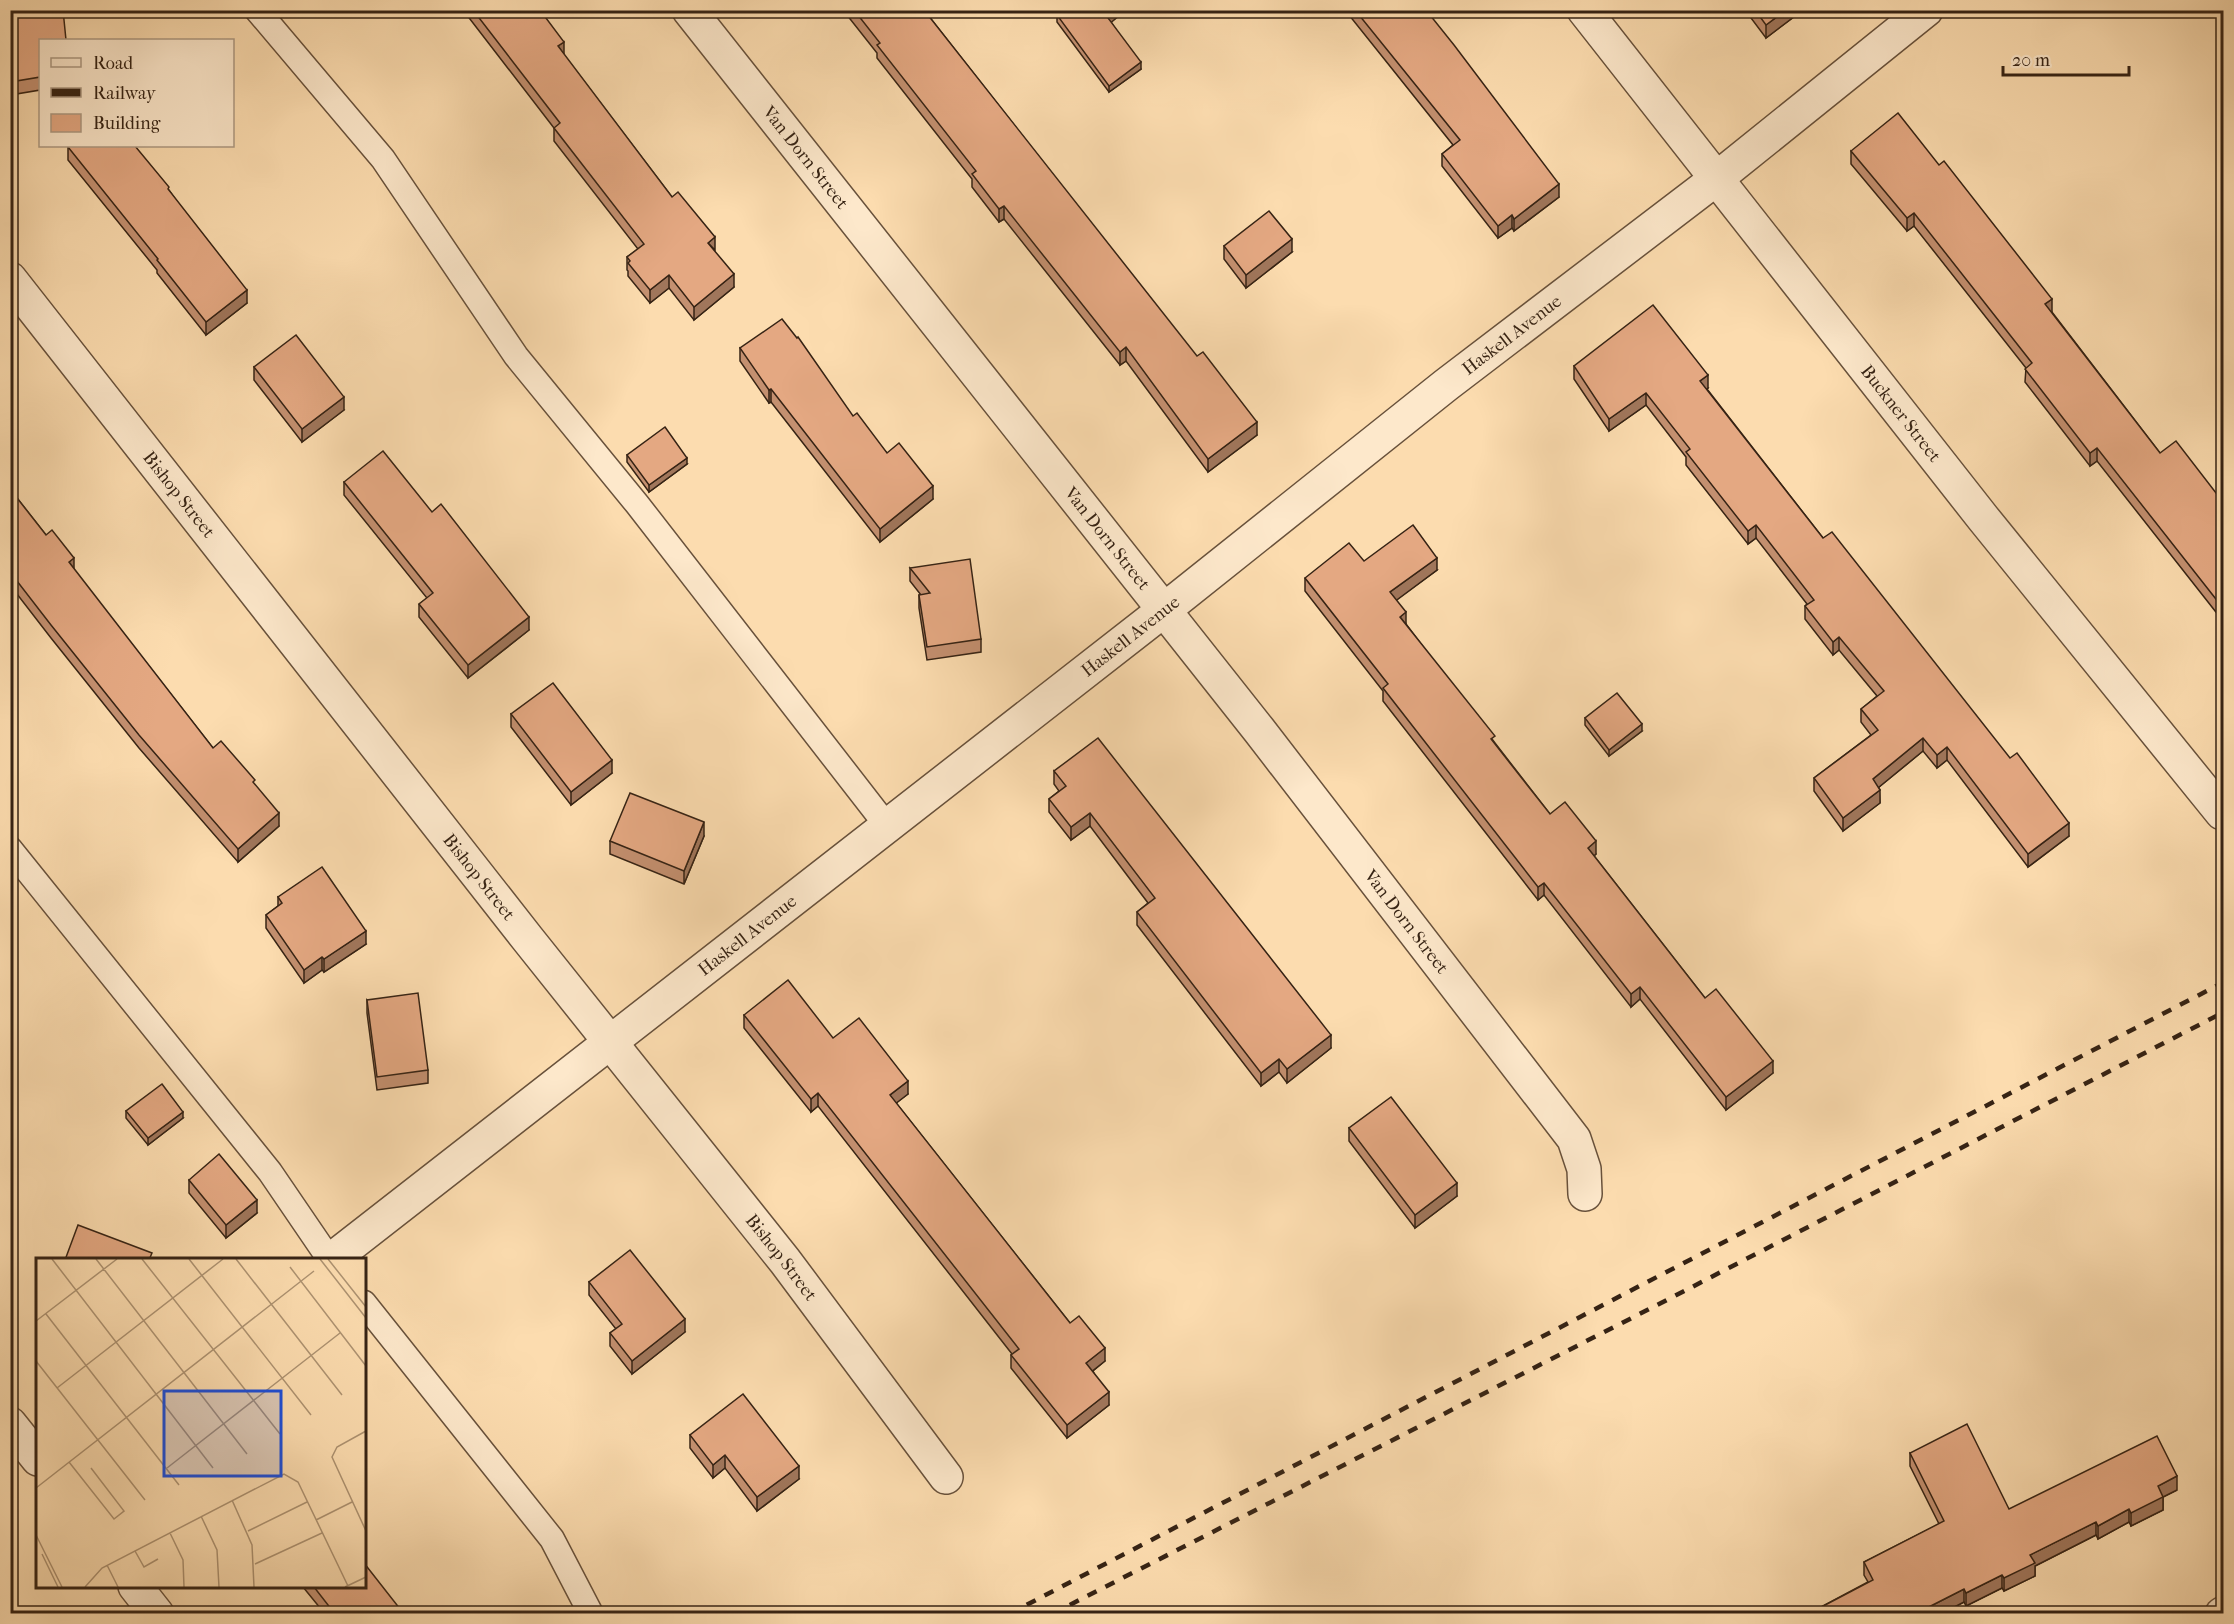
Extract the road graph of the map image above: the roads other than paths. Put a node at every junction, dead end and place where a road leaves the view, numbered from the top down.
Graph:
1 (257, 10) edge
2 (689, 10) edge
3 (1584, 10) edge
4 (1926, 10) edge
5 (1716, 179) junction
6 (10, 279) edge
7 (1164, 610) junction
8 (2222, 813) edge
9 (887, 826) junction
10 (10, 849) edge
11 (610, 1041) junction
12 (1585, 1194) dead end
13 (330, 1258) edge
14 (334, 1258) edge
15 (366, 1306) edge
16 (10, 1424) edge
17 (36, 1456) edge
18 (946, 1477) dead end
19 (136, 1588) edge
20 (157, 1614) edge
21 (591, 1614) edge

1 - 9 lane
2 - 7 street, Van Dorn Street
3 - 5 street, Buckner Street
4 - 5 street, Haskell Avenue
5 - 7 street, Haskell Avenue
5 - 8 street, Buckner Street
6 - 11 street, Bishop Street
7 - 9 street, Haskell Avenue
7 - 12 street, Van Dorn Street
9 - 11 street, Haskell Avenue
10 - 13 lane
11 - 14 street, Haskell Avenue
11 - 18 street, Bishop Street
15 - 21 lane
16 - 17 street
19 - 20 street

